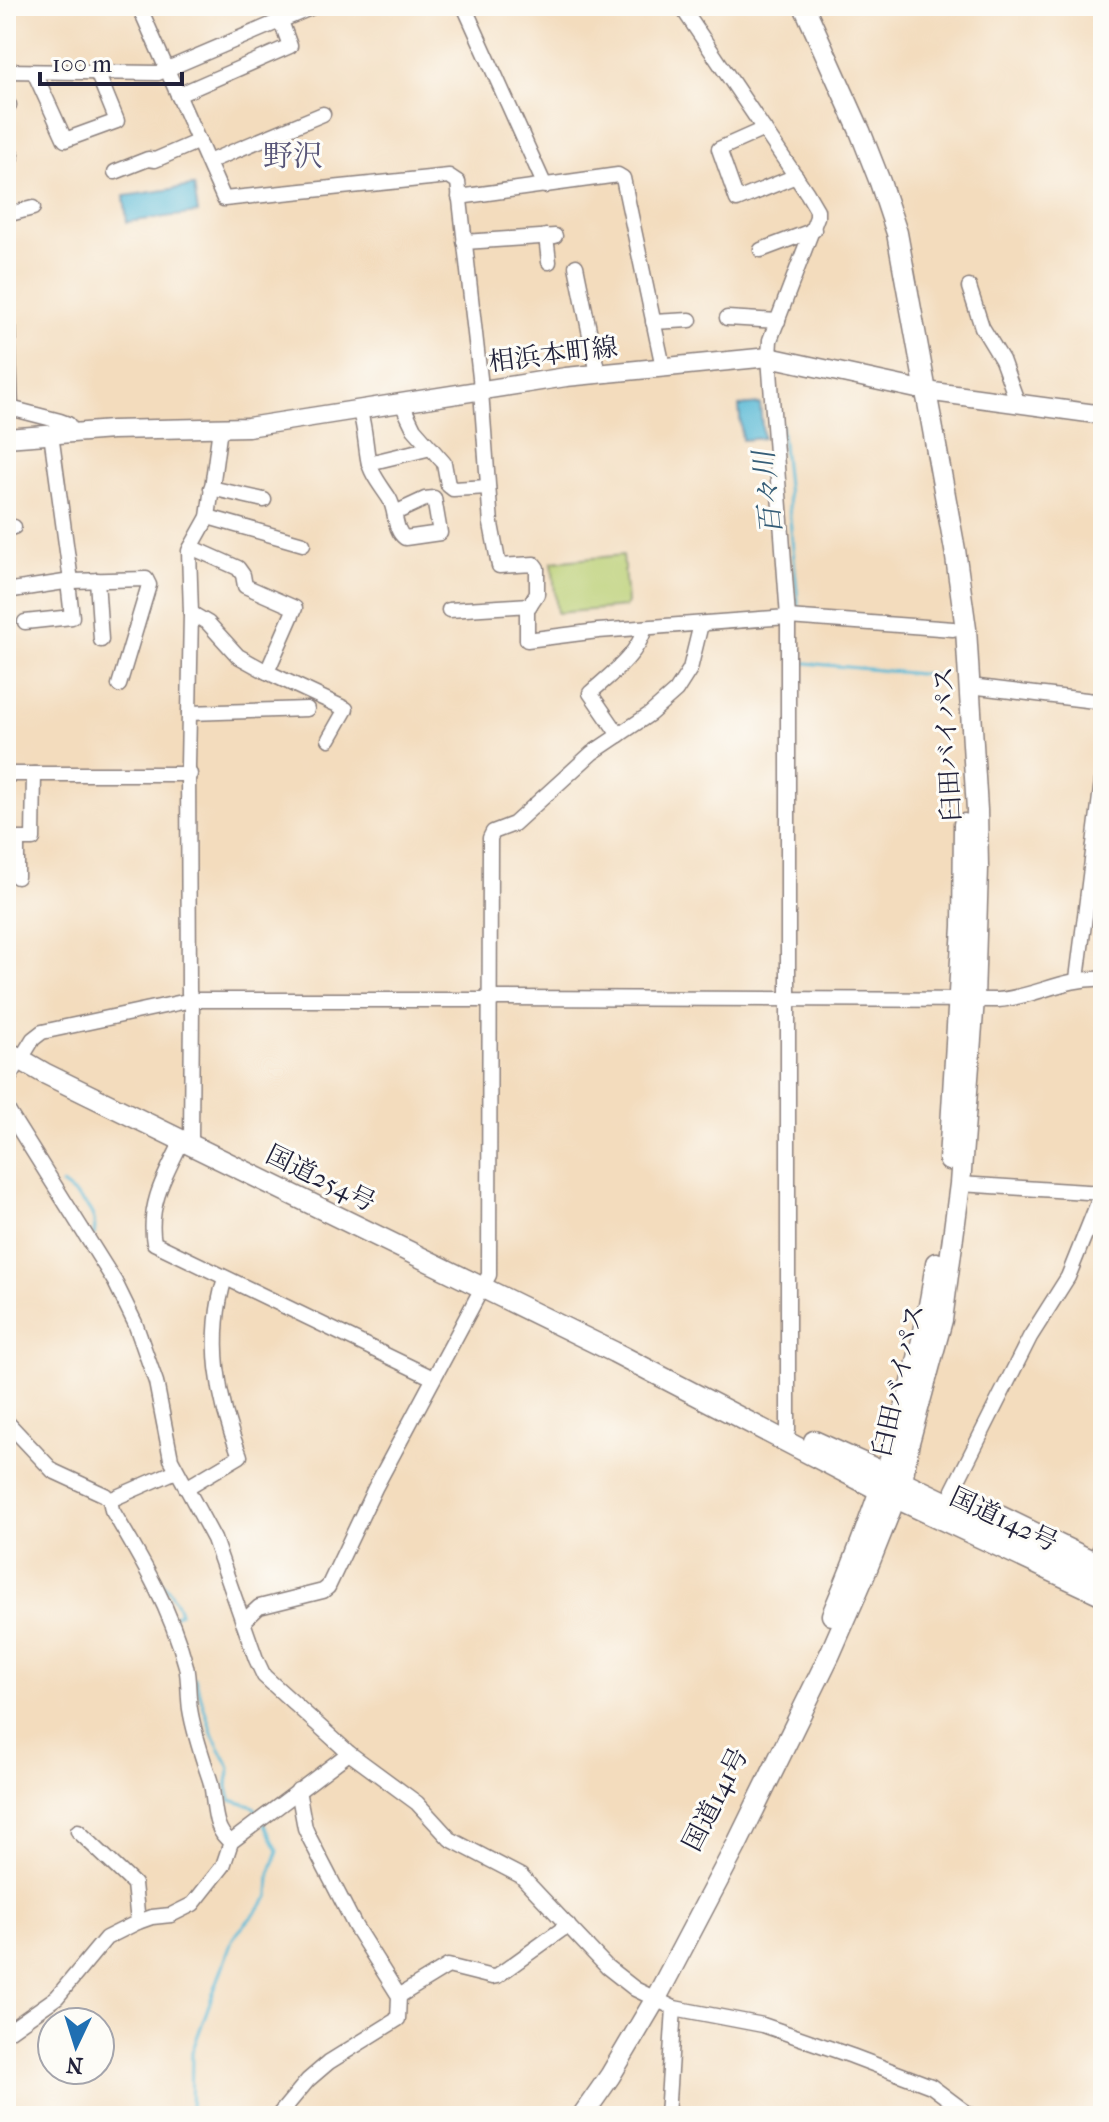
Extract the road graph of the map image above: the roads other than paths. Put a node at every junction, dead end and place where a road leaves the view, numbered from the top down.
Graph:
1 (139, 6) edge
2 (315, 6) edge
3 (464, 6) edge
4 (681, 6) edge
5 (791, 6) edge
6 (804, 6) edge
7 (281, 21) junction
8 (167, 70) junction
9 (6, 71) edge
10 (34, 72) junction
11 (97, 72) junction
12 (178, 95) junction
13 (323, 114) dead end
14 (764, 129) junction
15 (199, 141) junction
16 (208, 162) junction
17 (115, 172) dead end
18 (796, 176) junction
19 (545, 186) junction
20 (459, 197) junction
21 (33, 208) dead end
22 (7, 210) edge
23 (814, 230) junction
24 (464, 242) junction
25 (761, 250) dead end
26 (549, 262) dead end
27 (576, 266) dead end
28 (6, 273) edge
29 (969, 287) dead end
30 (727, 318) dead end
31 (690, 320) dead end
32 (778, 321) junction
33 (653, 322) junction
34 (769, 357) junction
35 (663, 367) junction
36 (598, 374) junction
37 (480, 389) junction
38 (919, 389) junction
39 (401, 402) junction
40 (1018, 404) junction
41 (9, 407) edge
42 (359, 409) junction
43 (1103, 415) edge
44 (220, 428) junction
45 (73, 433) junction
46 (51, 434) junction
47 (6, 438) edge
48 (431, 448) junction
49 (369, 463) junction
50 (488, 487) junction
51 (211, 488) junction
52 (264, 500) dead end
53 (395, 513) dead end
54 (208, 517) junction
55 (303, 544) dead end
56 (191, 547) junction
57 (97, 580) junction
58 (70, 581) junction
59 (6, 591) edge
60 (530, 605) junction
61 (449, 610) dead end
62 (191, 613) junction
63 (788, 617) junction
64 (25, 622) dead end
65 (701, 624) junction
66 (645, 628) junction
67 (953, 629) junction
68 (101, 640) dead end
69 (267, 672) junction
70 (119, 685) dead end
71 (970, 686) junction
72 (1103, 702) edge
73 (307, 709) dead end
74 (189, 713) junction
75 (619, 735) junction
76 (329, 739) dead end
77 (1103, 773) edge
78 (10, 774) dead end
79 (34, 774) junction
80 (190, 774) junction
81 (12, 840) edge
82 (17, 877) dead end
83 (1077, 979) junction
84 (1103, 979) edge
85 (789, 999) junction
86 (967, 999) junction
87 (192, 1000) junction
88 (490, 1000) junction
89 (13, 1056) edge
90 (6, 1083) edge
91 (6, 1108) edge
92 (187, 1141) junction
93 (960, 1184) junction
94 (1103, 1192) edge
95 (225, 1278) junction
96 (482, 1288) junction
97 (614, 1352) junction
98 (433, 1378) junction
99 (6, 1421) edge
100 (788, 1430) junction
101 (180, 1478) junction
102 (892, 1486) junction
103 (110, 1500) junction
104 (1103, 1543) edge
105 (1097, 1568) edge
106 (1103, 1595) edge
107 (243, 1622) junction
108 (349, 1753) junction
109 (298, 1790) junction
110 (78, 1831) dead end
111 (231, 1842) junction
112 (138, 1922) junction
113 (568, 1925) junction
114 (399, 1996) junction
115 (658, 2001) junction
116 (6, 2033) edge
117 (278, 2116) edge
118 (567, 2116) edge
119 (582, 2116) edge
120 (667, 2116) edge
121 (971, 2116) edge

1 - 8 street
2 - 7 street
3 - 19 street
4 - 14 street
5 - 38 highway, 臼田バイパス
6 - 38 highway, 臼田バイパス
7 - 8 street
7 - 12 street
8 - 11 street
8 - 12 street
9 - 10 street
10 - 11 street
10 - 11 street
12 - 15 street
13 - 16 street
14 - 18 street
14 - 18 street
15 - 16 street
15 - 17 street
16 - 20 street
18 - 23 street
19 - 20 street
19 - 33 street
20 - 24 street
21 - 22 street
23 - 25 street
23 - 32 street
24 - 26 street
24 - 37 street
27 - 36 street
28 - 41 street
29 - 40 street
30 - 32 street
31 - 33 street
32 - 34 street
33 - 35 street
34 - 35 main road, 相浜本町線
34 - 38 main road, 相浜本町線
34 - 63 street
35 - 36 main road, 相浜本町線
36 - 37 main road, 相浜本町線
37 - 39 main road, 相浜本町線
37 - 50 street
38 - 40 main road, 相浜本町線
38 - 67 highway, 臼田バイパス
38 - 71 highway, 臼田バイパス
39 - 42 main road, 相浜本町線
39 - 48 street
40 - 43 main road, 相浜本町線
41 - 45 street
42 - 44 main road, 相浜本町線
42 - 49 street
44 - 45 main road, 相浜本町線
44 - 51 street
45 - 46 main road, 相浜本町線
46 - 47 main road, 相浜本町線
46 - 58 street
48 - 49 street
48 - 50 street
49 - 53 street
50 - 60 street
51 - 52 street
51 - 54 street
54 - 55 street
54 - 56 street
56 - 62 street
56 - 69 street
57 - 58 street
57 - 68 street
57 - 70 street
58 - 59 street
58 - 64 street
60 - 61 street
60 - 66 street
62 - 69 street
62 - 74 street
63 - 65 street
63 - 67 street
63 - 85 street
65 - 66 street
65 - 75 street
66 - 75 street
67 - 86 highway, 臼田バイパス
69 - 76 street
71 - 72 street
71 - 86 highway, 臼田バイパス
73 - 74 street
74 - 80 street
75 - 88 street
77 - 83 street
78 - 79 street
79 - 80 street
79 - 81 street
80 - 87 street
81 - 82 street
83 - 84 street
83 - 86 street
85 - 86 street
85 - 88 street
85 - 100 street
86 - 93 highway, 臼田バイパス
86 - 102 highway, 臼田バイパス
87 - 88 street
87 - 89 street
87 - 92 street
88 - 96 street
89 - 90 street
89 - 92 highway, 国道254号
91 - 101 street
92 - 95 street
92 - 96 highway, 国道254号
93 - 94 street
93 - 102 highway, 臼田バイパス
94 - 105 street
95 - 98 street
95 - 101 street
96 - 97 highway, 国道254号
96 - 98 street
97 - 100 highway, 国道254号
97 - 102 highway, 国道254号
98 - 107 street
99 - 103 street
100 - 102 highway, 国道254号
101 - 103 street
101 - 107 street
102 - 105 highway, 国道142号
102 - 106 highway, 国道142号
102 - 115 highway, 国道141号
103 - 111 street
104 - 105 street
107 - 108 street
108 - 109 street
108 - 113 street
109 - 111 street
109 - 114 street
110 - 112 street
111 - 112 street
112 - 116 street
113 - 114 street
113 - 115 street
114 - 117 street
115 - 118 highway, 国道141号
115 - 119 highway, 国道141号
115 - 120 street
115 - 121 street

